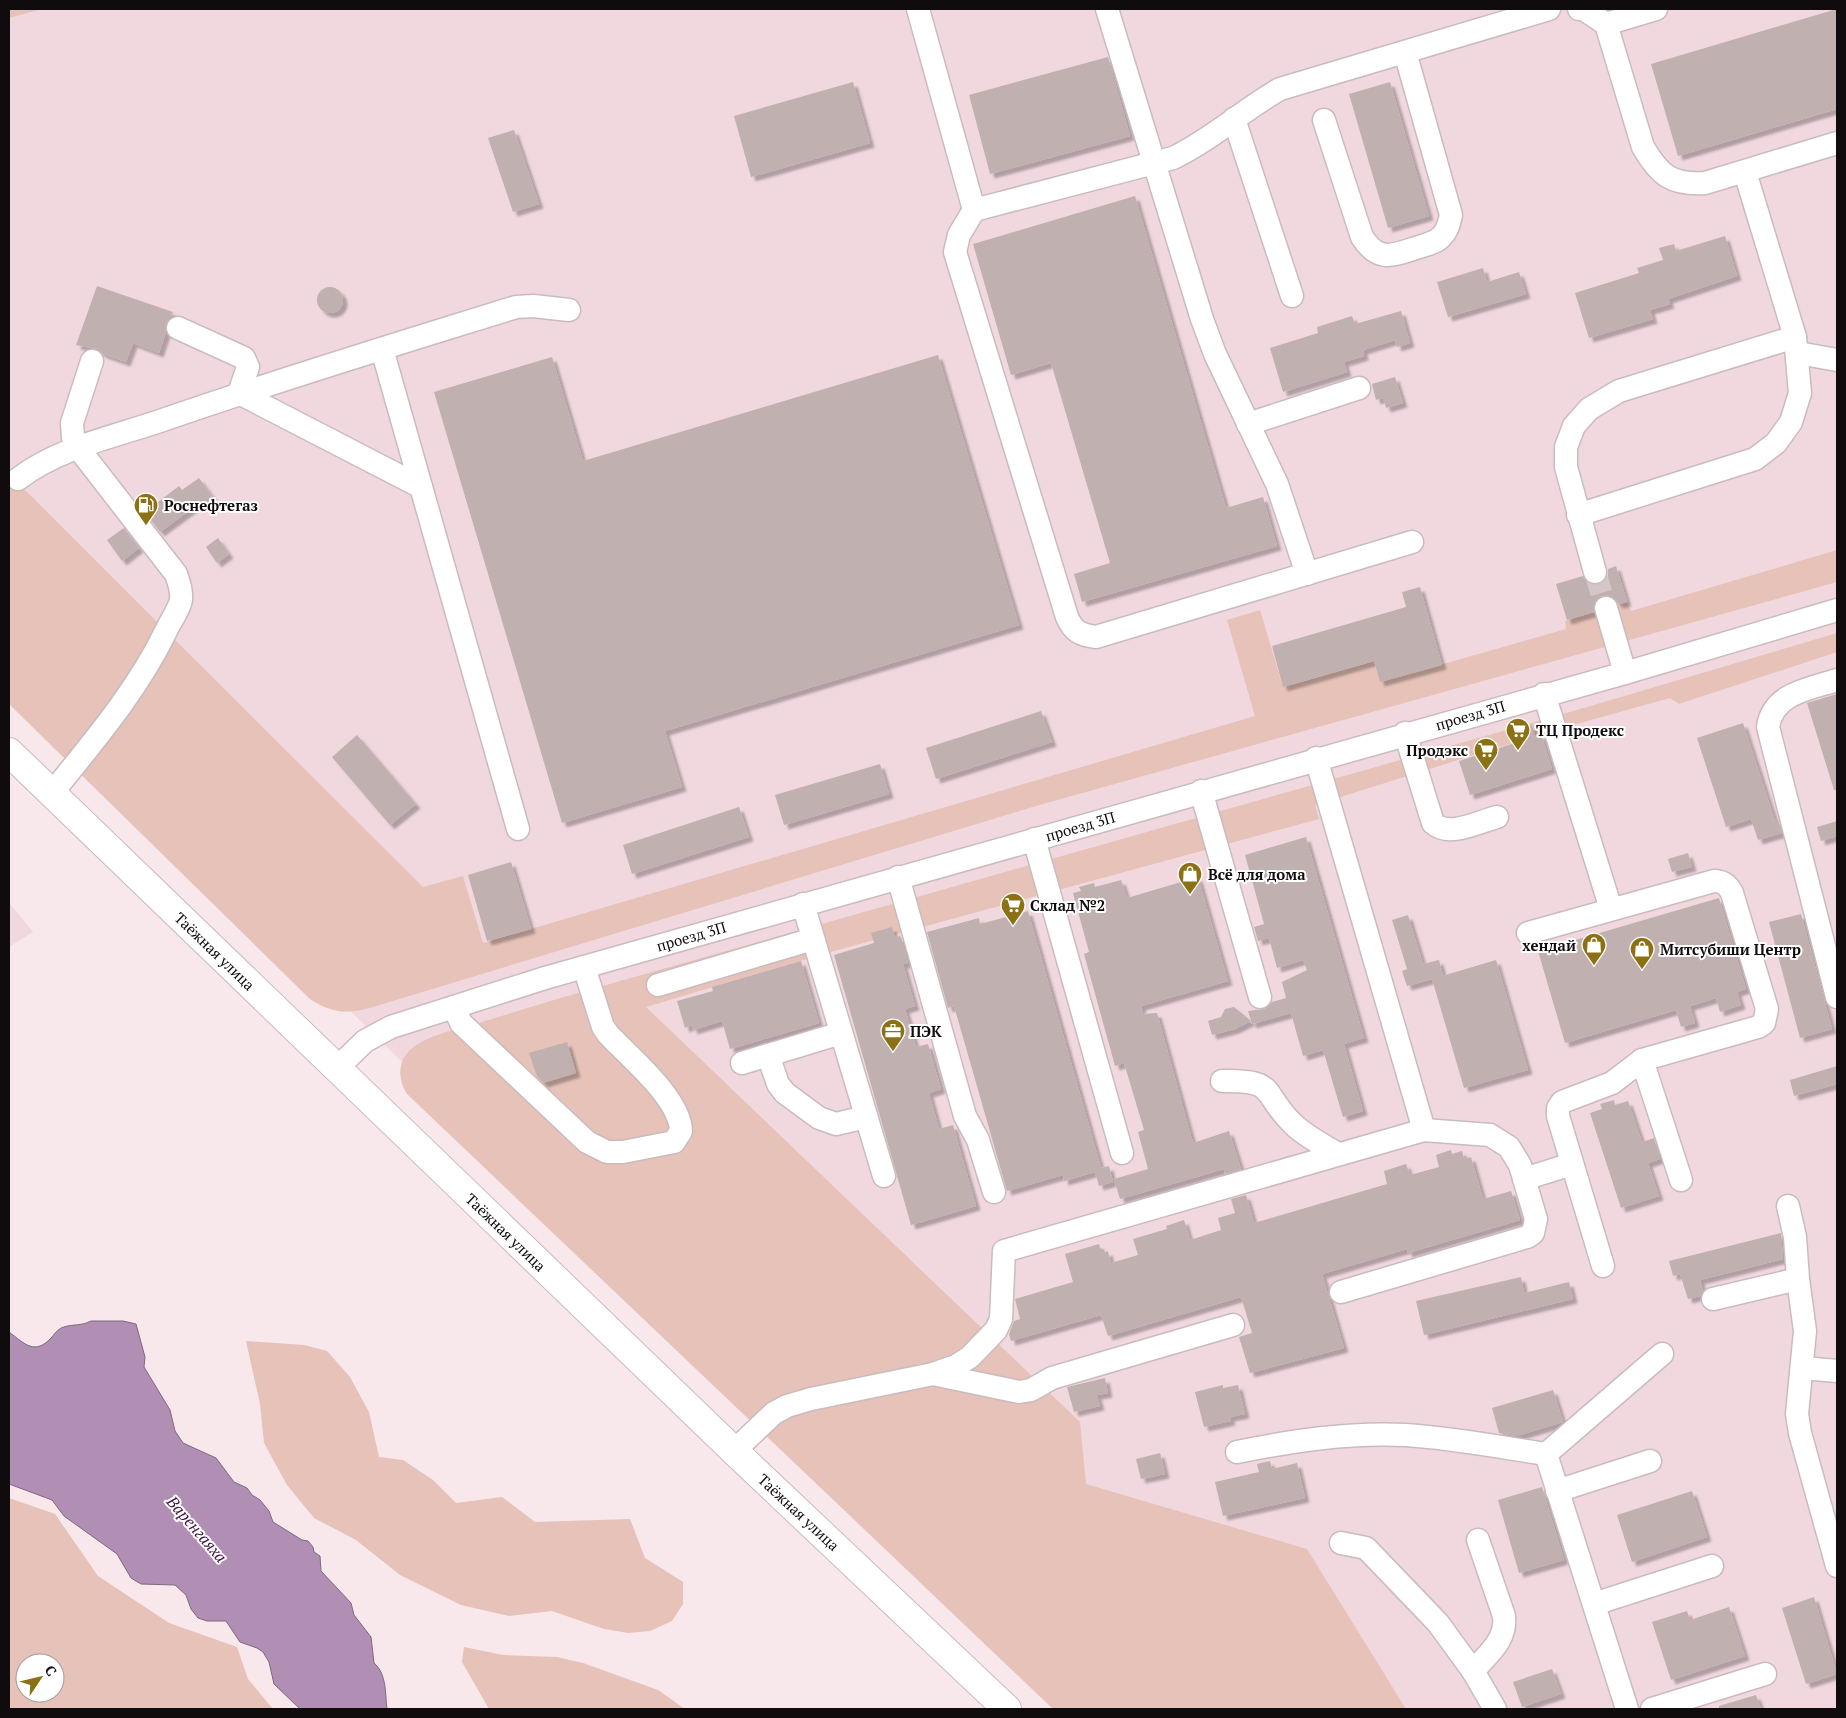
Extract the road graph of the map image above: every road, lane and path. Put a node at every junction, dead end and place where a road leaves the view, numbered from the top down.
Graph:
1 (918, 9) edge
2 (1107, 9) edge
3 (1549, 9) edge
4 (1579, 9) edge
5 (1656, 9) edge
6 (1606, 24) junction
7 (1405, 52) junction
8 (1234, 119) junction
9 (1324, 120) dead end
10 (1837, 143) edge
11 (1154, 163) junction
12 (1745, 172) junction
13 (974, 210) junction
14 (1292, 296) dead end
15 (569, 310) dead end
16 (178, 328) dead end
17 (1796, 345) junction
18 (382, 349) junction
19 (1837, 360) edge
20 (92, 362) dead end
21 (1359, 388) dead end
22 (239, 393) junction
23 (1248, 424) junction
24 (79, 449) junction
25 (12, 478) edge
26 (421, 487) junction
27 (1578, 515) junction
28 (1412, 542) dead end
29 (1595, 572) tunnel mouth
30 (1307, 574) junction
31 (1606, 608) tunnel mouth
32 (1837, 610) edge
33 (1625, 673) junction
34 (1837, 680) edge
35 (1544, 694) junction
36 (1405, 733) junction
37 (9, 752) edge
38 (1316, 758) junction
39 (1201, 791) junction
40 (52, 794) junction
41 (1497, 817) dead end
42 (518, 829) dead end
43 (1034, 839) junction
44 (898, 877) junction
45 (802, 904) junction
46 (1611, 909) junction
47 (1528, 933) dead end
48 (813, 940) junction
49 (584, 967) junction
50 (658, 984) dead end
51 (1260, 997) dead end
52 (1837, 998) edge
53 (454, 1007) junction
54 (841, 1033) junction
55 (768, 1056) junction
56 (1642, 1060) junction
57 (742, 1063) dead end
58 (336, 1068) junction
59 (1222, 1081) dead end
60 (866, 1117) junction
61 (1424, 1130) junction
62 (1122, 1153) dead end
63 (1338, 1154) junction
64 (1572, 1164) junction
65 (884, 1176) dead end
66 (1524, 1179) junction
67 (1681, 1180) dead end
68 (994, 1192) dead end
69 (1788, 1206) dead end
70 (1603, 1266) dead end
71 (1798, 1279) junction
72 (1341, 1292) dead end
73 (1713, 1299) dead end
74 (1233, 1324) dead end
75 (1662, 1354) dead end
76 (1803, 1368) junction
77 (1837, 1371) edge
78 (933, 1374) junction
79 (734, 1451) junction
80 (1237, 1452) dead end
81 (1546, 1454) junction
82 (1650, 1461) dead end
83 (1557, 1491) junction
84 (1831, 1520) edge
85 (1478, 1540) dead end
86 (1341, 1543) dead end
87 (1712, 1566) dead end
88 (1837, 1566) edge
89 (1594, 1604) junction
90 (1473, 1671) junction
91 (1765, 1674) dead end
92 (1007, 1709) edge
93 (1495, 1709) edge
94 (1627, 1709) edge
95 (1652, 1709) edge

1 - 13 street
2 - 11 street
3 - 7 street
4 - 6 street
5 - 6 street
6 - 12 street
7 - 8 street
7 - 9 street
8 - 11 street
8 - 14 street
10 - 12 street
11 - 13 street
11 - 23 street
12 - 17 street
13 - 30 street
15 - 18 street
16 - 22 street
17 - 19 street
17 - 27 street
17 - 27 street
18 - 22 street
18 - 26 street
20 - 24 street
21 - 23 street
22 - 24 street
22 - 26 street
23 - 30 street
24 - 25 street
24 - 40 street
26 - 42 street
27 - 29 street
28 - 30 street
31 - 33 street
32 - 33 street, проезд 3П
33 - 35 street, проезд 3П
34 - 52 street
35 - 36 street, проезд 3П
35 - 46 street
36 - 38 street, проезд 3П
36 - 41 street
37 - 40 highway, Таёжная улица
38 - 39 street, проезд 3П
38 - 61 street
39 - 43 street, проезд 3П
39 - 51 street
40 - 58 highway, Таёжная улица
43 - 44 street, проезд 3П
43 - 62 street
44 - 45 street, проезд 3П
44 - 68 street
45 - 48 street
45 - 49 street, проезд 3П
46 - 47 street
46 - 56 street
48 - 50 street
48 - 54 street
49 - 53 street, проезд 3П
49 - 53 street
53 - 58 street, проезд 3П
54 - 55 street
54 - 60 street
55 - 57 street
55 - 60 street
56 - 64 street
56 - 67 street
58 - 79 highway, Таёжная улица
59 - 63 street
60 - 65 street
61 - 63 street
61 - 66 street
63 - 78 street
64 - 66 street
64 - 70 street
66 - 72 street
69 - 71 street
71 - 73 street
71 - 76 street
74 - 78 street
75 - 81 street
76 - 77 street
76 - 84 street
78 - 79 street
79 - 92 highway, Таёжная улица
80 - 81 street
81 - 83 street
82 - 83 street
83 - 89 street
84 - 88 street
85 - 90 street
86 - 90 street
87 - 89 street
89 - 94 street
90 - 93 street
91 - 95 street

